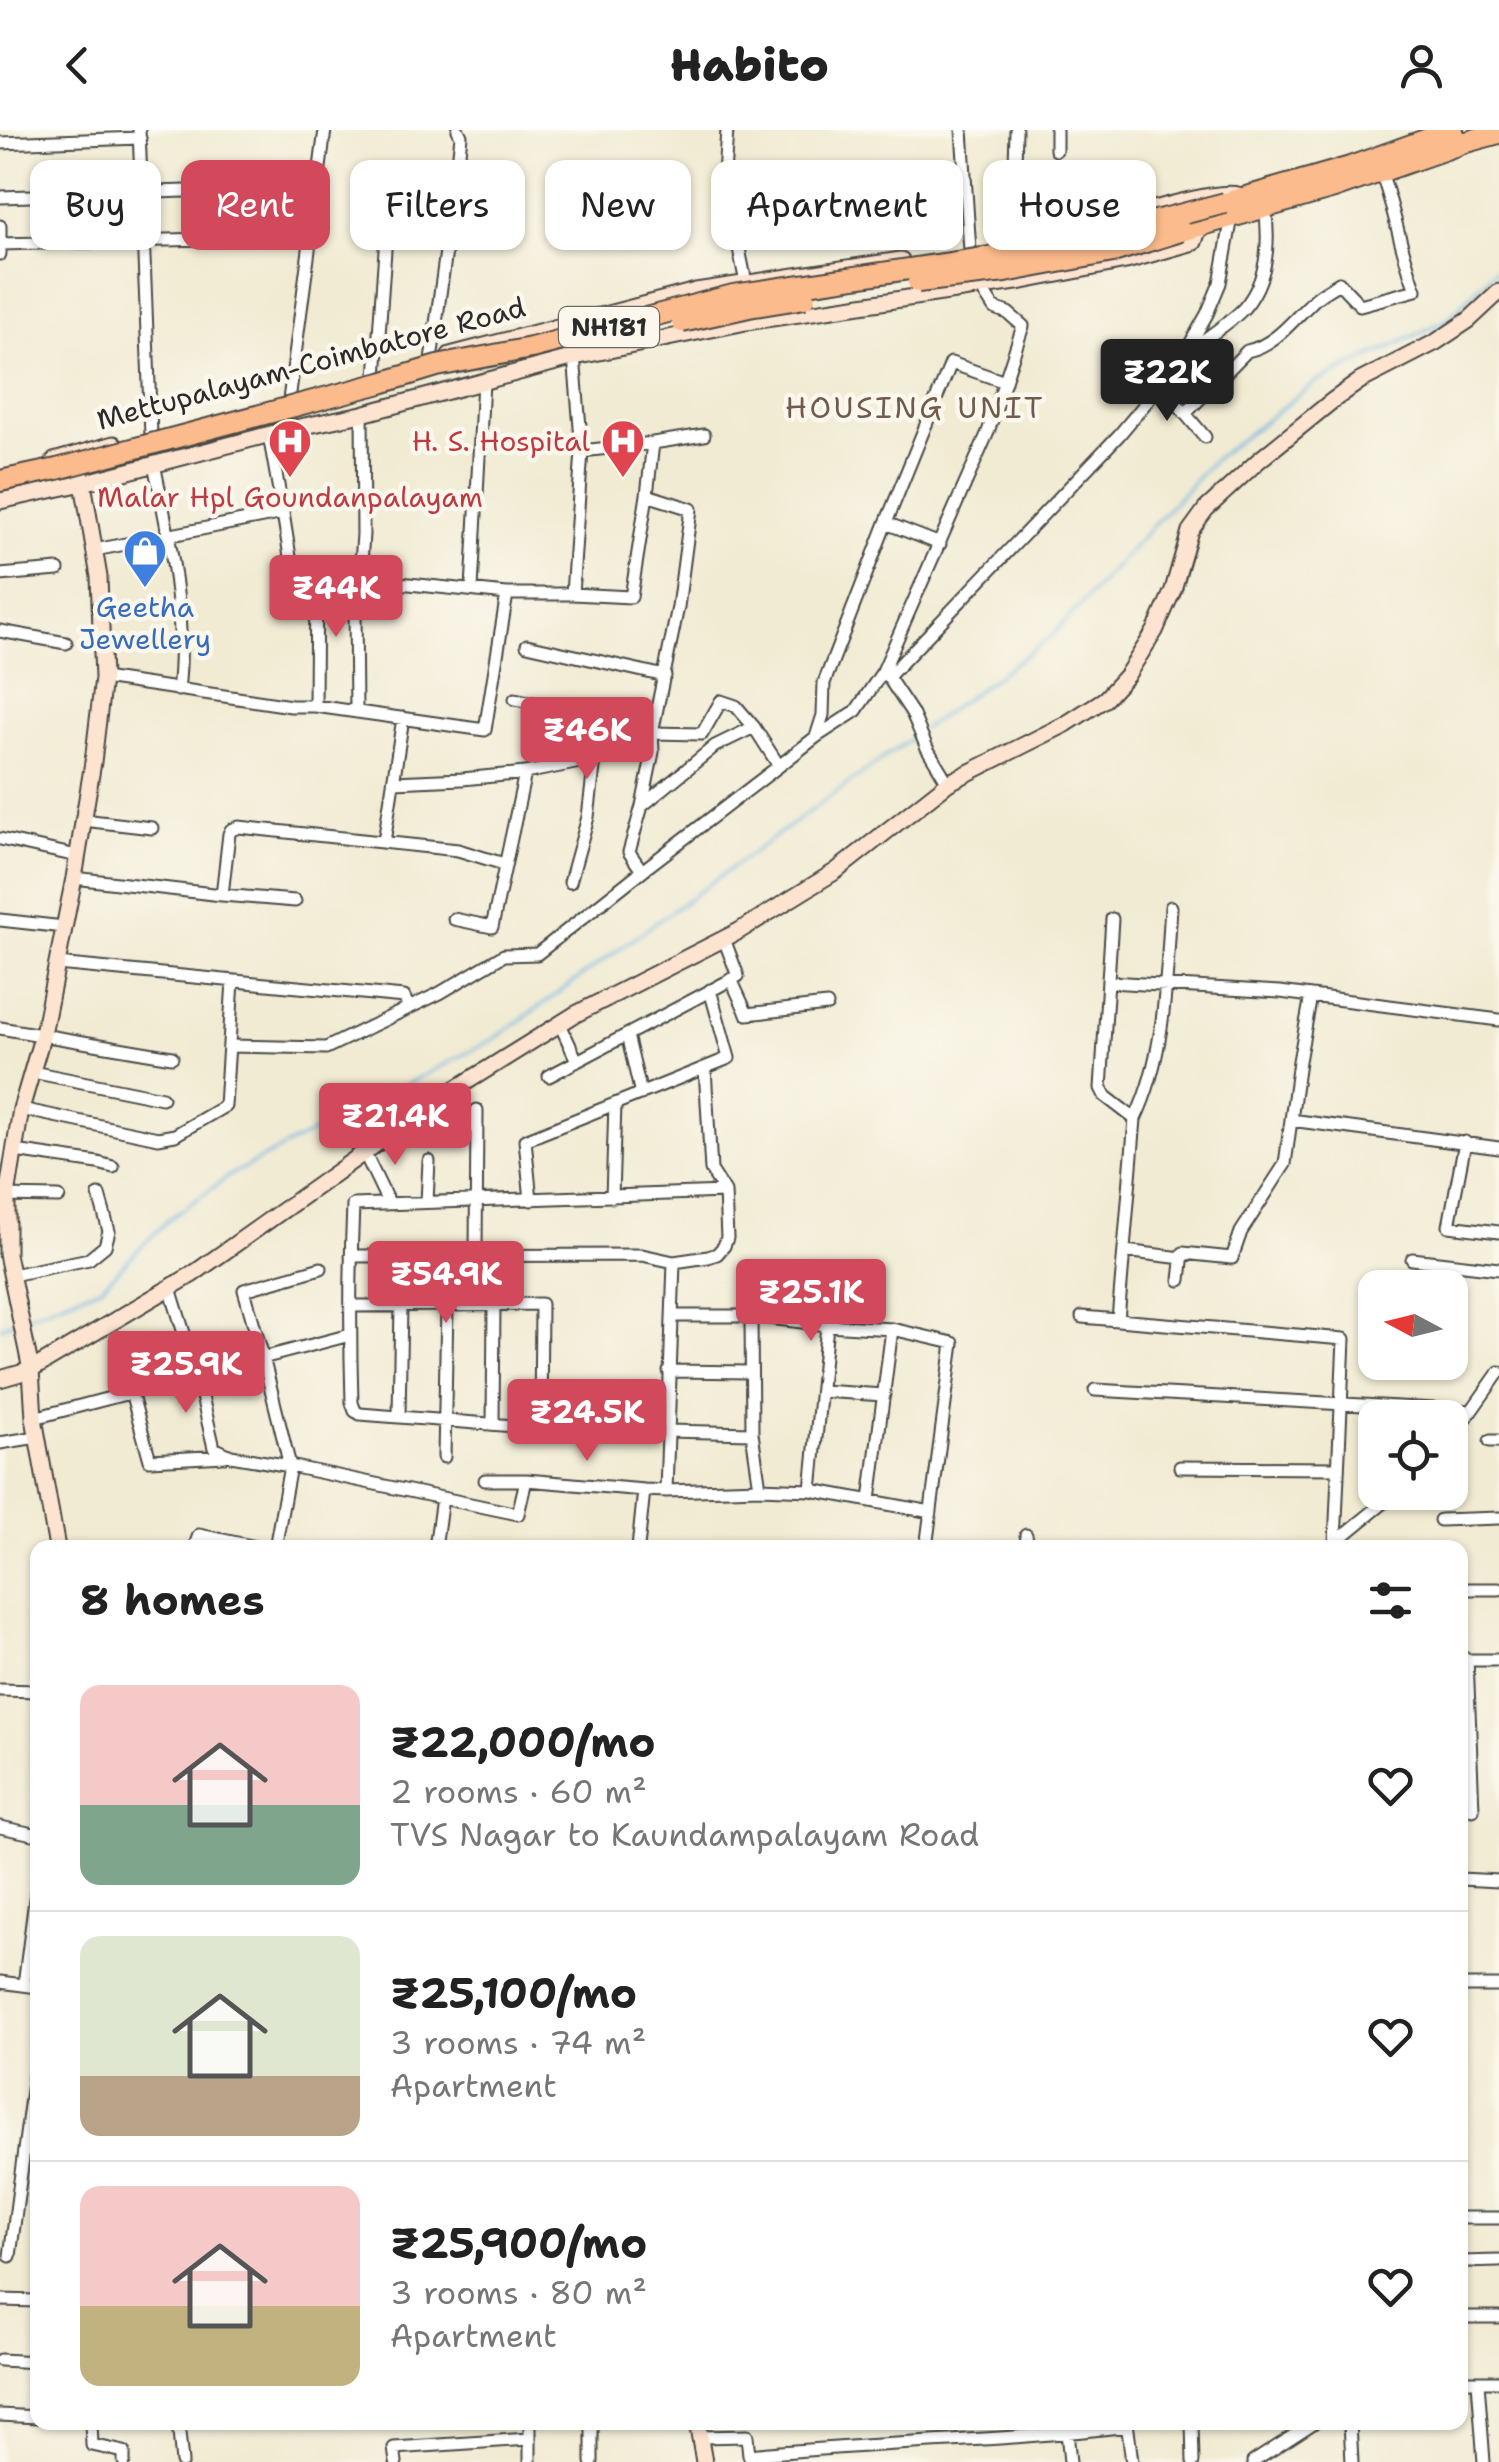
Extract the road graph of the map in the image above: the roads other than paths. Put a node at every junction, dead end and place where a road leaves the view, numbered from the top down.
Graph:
1 (325, 130) edge
2 (458, 130) edge
3 (727, 130) edge
4 (962, 130) edge
5 (1016, 130) edge
6 (1056, 130) edge
7 (1454, 130) edge
8 (1499, 133) edge
9 (140, 134) edge
10 (0, 144) edge
11 (1056, 150) dead end
12 (140, 160) edge
13 (321, 160) edge
14 (1015, 160) edge
15 (1381, 172) junction
16 (1342, 178) junction
17 (30, 196) edge
18 (0, 197) edge
19 (1256, 202) junction
20 (1156, 210) edge
21 (1228, 210) junction
22 (0, 226) edge
23 (1190, 228) junction
24 (30, 243) edge
25 (0, 244) edge
26 (142, 250) edge
27 (309, 250) edge
28 (386, 250) edge
29 (983, 250) edge
30 (970, 252) junction
31 (0, 254) edge
32 (746, 283) junction
33 (980, 286) junction
34 (1499, 292) edge
35 (571, 323) junction
36 (1194, 336) junction
37 (575, 357) junction
38 (431, 360) junction
39 (376, 376) junction
40 (483, 381) junction
41 (1005, 382) junction
42 (1161, 385) junction
43 (289, 400) junction
44 (362, 414) junction
45 (1184, 414) junction
46 (151, 435) junction
47 (269, 435) junction
48 (704, 435) dead end
49 (1205, 437) dead end
50 (653, 443) junction
51 (582, 451) junction
52 (78, 453) junction
53 (154, 464) junction
54 (0, 473) edge
55 (0, 481) edge
56 (83, 483) junction
57 (0, 492) edge
58 (647, 495) junction
59 (0, 501) edge
60 (282, 513) junction
61 (886, 522) junction
62 (168, 534) junction
63 (940, 544) junction
64 (95, 550) junction
65 (292, 563) dead end
66 (58, 570) dead end
67 (316, 573) dead end
68 (0, 574) edge
69 (472, 589) junction
70 (507, 594) junction
71 (572, 594) junction
72 (316, 612) junction
73 (0, 631) edge
74 (66, 643) dead end
75 (528, 646) dead end
76 (886, 674) junction
77 (665, 676) junction
78 (103, 678) junction
79 (178, 690) junction
80 (515, 699) dead end
81 (315, 706) junction
82 (356, 712) junction
83 (403, 718) junction
84 (606, 718) junction
85 (754, 727) junction
86 (652, 733) junction
87 (816, 737) junction
88 (595, 759) junction
89 (779, 766) junction
90 (525, 773) junction
91 (394, 782) junction
92 (948, 784) junction
93 (642, 806) junction
94 (83, 820) junction
95 (152, 828) dead end
96 (0, 839) edge
97 (384, 842) junction
98 (77, 856) junction
99 (504, 864) junction
100 (642, 870) junction
101 (74, 878) junction
102 (570, 882) dead end
103 (222, 895) junction
104 (295, 901) dead end
105 (1171, 906) dead end
106 (454, 919) dead end
107 (0, 920) edge
108 (1112, 920) dead end
109 (64, 927) junction
110 (724, 939) junction
111 (57, 964) junction
112 (732, 979) junction
113 (234, 981) junction
114 (1109, 982) junction
115 (1165, 984) junction
116 (710, 990) junction
117 (1311, 996) junction
118 (827, 1005) dead end
119 (409, 1008) junction
120 (1499, 1020) edge
121 (560, 1024) junction
122 (0, 1028) edge
123 (44, 1034) junction
124 (627, 1034) junction
125 (229, 1046) junction
126 (172, 1057) dead end
127 (577, 1061) junction
128 (705, 1068) junction
129 (32, 1072) junction
130 (549, 1076) dead end
131 (640, 1094) junction
132 (162, 1098) dead end
133 (615, 1104) junction
134 (21, 1109) junction
135 (477, 1110) dead end
136 (1135, 1119) junction
137 (1292, 1120) junction
138 (1464, 1142) junction
139 (1499, 1148) edge
140 (14, 1152) junction
141 (364, 1152) junction
142 (429, 1161) dead end
143 (113, 1167) dead end
144 (725, 1192) junction
145 (99, 1195) dead end
146 (4, 1196) edge
147 (59, 1197) dead end
148 (612, 1197) junction
149 (532, 1200) junction
150 (476, 1201) junction
151 (388, 1202) junction
152 (427, 1202) junction
153 (1499, 1232) edge
154 (1125, 1251) junction
155 (351, 1256) junction
156 (476, 1256) junction
157 (1182, 1258) junction
158 (1412, 1259) dead end
159 (674, 1262) junction
160 (321, 1268) dead end
161 (1499, 1269) edge
162 (9, 1274) edge
163 (1180, 1280) dead end
164 (170, 1288) junction
165 (447, 1305) junction
166 (494, 1305) junction
167 (350, 1306) junction
168 (401, 1306) junction
169 (672, 1316) junction
170 (750, 1316) junction
171 (1082, 1317) dead end
172 (1118, 1320) junction
173 (828, 1325) junction
174 (892, 1330) junction
175 (350, 1335) junction
176 (264, 1357) junction
177 (31, 1370) junction
178 (669, 1371) junction
179 (752, 1372) junction
180 (1499, 1372) edge
181 (197, 1375) junction
182 (0, 1379) edge
183 (1095, 1390) dead end
184 (822, 1391) junction
185 (131, 1392) junction
186 (884, 1394) junction
187 (1340, 1404) junction
188 (1471, 1411) junction
189 (1468, 1415) edge
190 (399, 1416) junction
191 (34, 1418) junction
192 (445, 1420) junction
193 (493, 1424) junction
194 (668, 1430) junction
195 (752, 1433) junction
196 (38, 1437) junction
197 (0, 1443) edge
198 (230, 1456) junction
199 (444, 1457) dead end
200 (290, 1466) junction
201 (1180, 1467) dead end
202 (1338, 1468) junction
203 (485, 1480) dead end
204 (526, 1480) junction
205 (760, 1488) junction
206 (644, 1490) junction
207 (811, 1490) junction
208 (666, 1491) junction
209 (442, 1498) junction
210 (870, 1500) junction
211 (1375, 1510) edge
212 (931, 1512) junction
213 (1499, 1518) edge
214 (1440, 1520) dead end
215 (55, 1540) edge
216 (198, 1540) edge
217 (223, 1540) edge
218 (276, 1540) edge
219 (436, 1540) edge
220 (639, 1540) edge
221 (927, 1540) edge
222 (1331, 1540) edge
223 (1337, 1540) edge
224 (1468, 1589) edge
225 (1499, 1589) edge
226 (1468, 1660) edge
227 (1499, 1660) edge
228 (0, 1690) edge
229 (30, 1691) edge
230 (1468, 1727) edge
231 (1473, 1810) dead end
232 (0, 1827) edge
233 (30, 1833) edge
234 (1468, 1879) edge
235 (1499, 1881) edge
236 (30, 1938) edge
237 (0, 1982) edge
238 (24, 1985) junction
239 (30, 1986) edge
240 (1468, 1986) edge
241 (1499, 1986) edge
242 (30, 2105) edge
243 (1468, 2218) edge
244 (1499, 2218) edge
245 (10, 2256) dead end
246 (1499, 2261) edge
247 (1468, 2262) edge
248 (0, 2300) edge
249 (30, 2300) edge
250 (1468, 2317) edge
251 (1499, 2317) edge
252 (0, 2360) edge
253 (30, 2362) edge
254 (1499, 2380) edge
255 (1468, 2381) edge
256 (1478, 2382) junction
257 (0, 2415) edge
258 (30, 2417) edge
259 (91, 2430) edge
260 (179, 2430) edge
261 (530, 2430) edge
262 (592, 2430) edge
263 (698, 2430) edge
264 (747, 2430) edge
265 (1048, 2430) edge
266 (1067, 2430) edge
267 (1128, 2430) edge
268 (1192, 2430) edge
269 (1303, 2430) edge
270 (1350, 2430) edge
271 (529, 2439) junction
272 (124, 2462) edge
273 (182, 2462) edge
274 (396, 2462) edge
275 (530, 2462) edge
276 (592, 2462) edge
277 (704, 2462) edge
278 (1070, 2462) edge
279 (1132, 2462) edge
280 (1193, 2462) edge
281 (1253, 2462) edge
282 (1352, 2462) edge
283 (1484, 2462) edge

1 - 13 street
2 - 38 street
3 - 32 street
4 - 30 street
5 - 14 street
6 - 11 street
7 - 16 highway, Mettupalayam-Coimbatore Road
8 - 15 highway
9 - 10 street
9 - 12 street
15 - 16 highway
15 - 45 street
16 - 19 highway, Mettupalayam-Coimbatore Road
17 - 18 street
19 - 20 main road, Mettupalayam-Coimbatore Road
19 - 21 highway
19 - 36 street
21 - 23 highway
21 - 36 street
21 - 55 highway, NH181, bridge
22 - 25 street
23 - 33 main road
23 - 57 highway, NH181, bridge
24 - 25 street
25 - 31 street
26 - 46 street
27 - 43 street
28 - 39 street
29 - 30 main road, Mettupalayam-Coimbatore Road
30 - 32 main road, Mettupalayam-Coimbatore Road
32 - 35 main road, Mettupalayam-Coimbatore Road
33 - 37 main road
33 - 41 street
34 - 92 main road
35 - 37 street
35 - 38 main road, Mettupalayam-Coimbatore Road
36 - 42 street
37 - 40 main road
37 - 51 street
38 - 39 main road, Mettupalayam-Coimbatore Road
39 - 43 main road, Mettupalayam-Coimbatore Road
40 - 44 main road
40 - 69 street
41 - 61 street
41 - 63 street
42 - 45 street
42 - 76 street
43 - 46 main road, Mettupalayam-Coimbatore Road
44 - 47 main road
44 - 69 street
45 - 49 street
46 - 52 main road, Mettupalayam-Coimbatore Road
47 - 53 main road
47 - 60 street
48 - 50 street
50 - 51 street
50 - 58 street
51 - 71 street
52 - 54 main road, Mettupalayam-Coimbatore Road
52 - 56 main road
53 - 56 main road
53 - 62 street
56 - 59 main road
56 - 64 main road
58 - 71 street
58 - 77 street
60 - 62 street
60 - 65 street
61 - 63 street
61 - 87 street
62 - 64 street
62 - 79 street
63 - 76 street
64 - 78 main road
66 - 68 street
67 - 72 street
69 - 70 street
70 - 71 street
70 - 83 street
72 - 81 street
72 - 82 street
73 - 74 street
75 - 77 street
76 - 87 street
76 - 92 street
77 - 86 street
78 - 79 street
78 - 94 main road
79 - 81 street
80 - 84 street
81 - 82 street
82 - 83 street
83 - 91 street
84 - 86 street
84 - 88 street
85 - 86 street
85 - 89 street
85 - 93 street
86 - 93 street
87 - 89 street
88 - 90 street
88 - 102 street
89 - 100 street
90 - 91 street
90 - 99 street
91 - 97 street
92 - 110 main road
93 - 100 street
94 - 95 street
94 - 98 main road
96 - 98 street
97 - 99 street
97 - 103 street
98 - 101 main road
99 - 106 street
100 - 119 street
101 - 103 street
101 - 109 main road
103 - 104 street
105 - 115 street
107 - 109 street
108 - 114 street
109 - 111 main road
110 - 112 street
110 - 121 main road
111 - 113 street
111 - 123 main road
112 - 116 street
112 - 118 street
113 - 119 street
113 - 125 street
114 - 115 street
114 - 136 street
115 - 117 street
115 - 136 street
116 - 124 street
116 - 128 street
117 - 120 street
117 - 137 street
119 - 125 street
121 - 127 street
121 - 141 main road
122 - 123 street
123 - 126 street
123 - 129 main road
124 - 127 street
124 - 131 street
125 - 134 street
127 - 130 street
128 - 131 street
128 - 144 street
129 - 132 street
129 - 134 main road
131 - 133 street
133 - 148 street
133 - 149 street
134 - 140 main road
135 - 150 street
136 - 154 street
137 - 138 street
137 - 157 street
138 - 139 street
138 - 153 street
140 - 143 street
140 - 146 main road
141 - 151 street
141 - 164 main road
142 - 152 street
144 - 148 street
144 - 159 street
145 - 162 street
146 - 147 street
146 - 162 main road
148 - 149 street
149 - 150 street
150 - 152 street
150 - 156 street
151 - 152 street
151 - 155 street
154 - 157 street
154 - 172 street
155 - 156 street
155 - 167 street
156 - 159 street
157 - 163 street
158 - 161 street
159 - 169 street
160 - 176 street
162 - 177 main road
164 - 177 main road
164 - 181 street
165 - 166 street
165 - 168 street
165 - 192 street
166 - 193 street
166 - 193 street
167 - 168 street
167 - 175 street
168 - 190 street
169 - 170 street
169 - 178 street
170 - 173 street
170 - 179 street
171 - 172 street
172 - 187 street
173 - 174 street
173 - 184 street
174 - 186 street
174 - 212 street
175 - 176 street
175 - 190 street
176 - 181 street
176 - 200 street
177 - 182 main road
177 - 191 main road
178 - 179 street
178 - 194 street
179 - 195 street
180 - 188 street
181 - 185 street
181 - 198 street
183 - 187 street
184 - 186 street
184 - 207 street
185 - 191 street
185 - 198 street
186 - 210 street
187 - 188 street
187 - 202 street
188 - 189 street
190 - 192 street
191 - 196 main road
192 - 193 street
192 - 199 street
194 - 195 street
194 - 208 street
195 - 205 street
196 - 197 street
196 - 215 main road
198 - 200 street
200 - 209 street
200 - 218 street
201 - 202 street
202 - 222 street
203 - 204 street
204 - 206 street
204 - 209 street
205 - 207 street
205 - 208 street
206 - 208 street
206 - 220 street
207 - 210 street
209 - 219 street
210 - 212 street
211 - 223 street
212 - 221 street
213 - 214 street
216 - 217 street
224 - 225 street
226 - 227 street
228 - 229 street
230 - 231 street
232 - 233 street
234 - 235 street
236 - 238 street
237 - 238 street
238 - 239 street
240 - 241 street
242 - 245 street
243 - 244 street
246 - 247 street
248 - 249 street
250 - 251 street
252 - 253 street
254 - 256 street
255 - 256 street
256 - 283 street
257 - 258 street
259 - 272 street
260 - 273 street
261 - 271 street
262 - 276 street
263 - 277 main road
264 - 265 street
266 - 278 street
267 - 279 street
268 - 280 street
269 - 281 street
270 - 282 street
271 - 274 street
271 - 275 street

